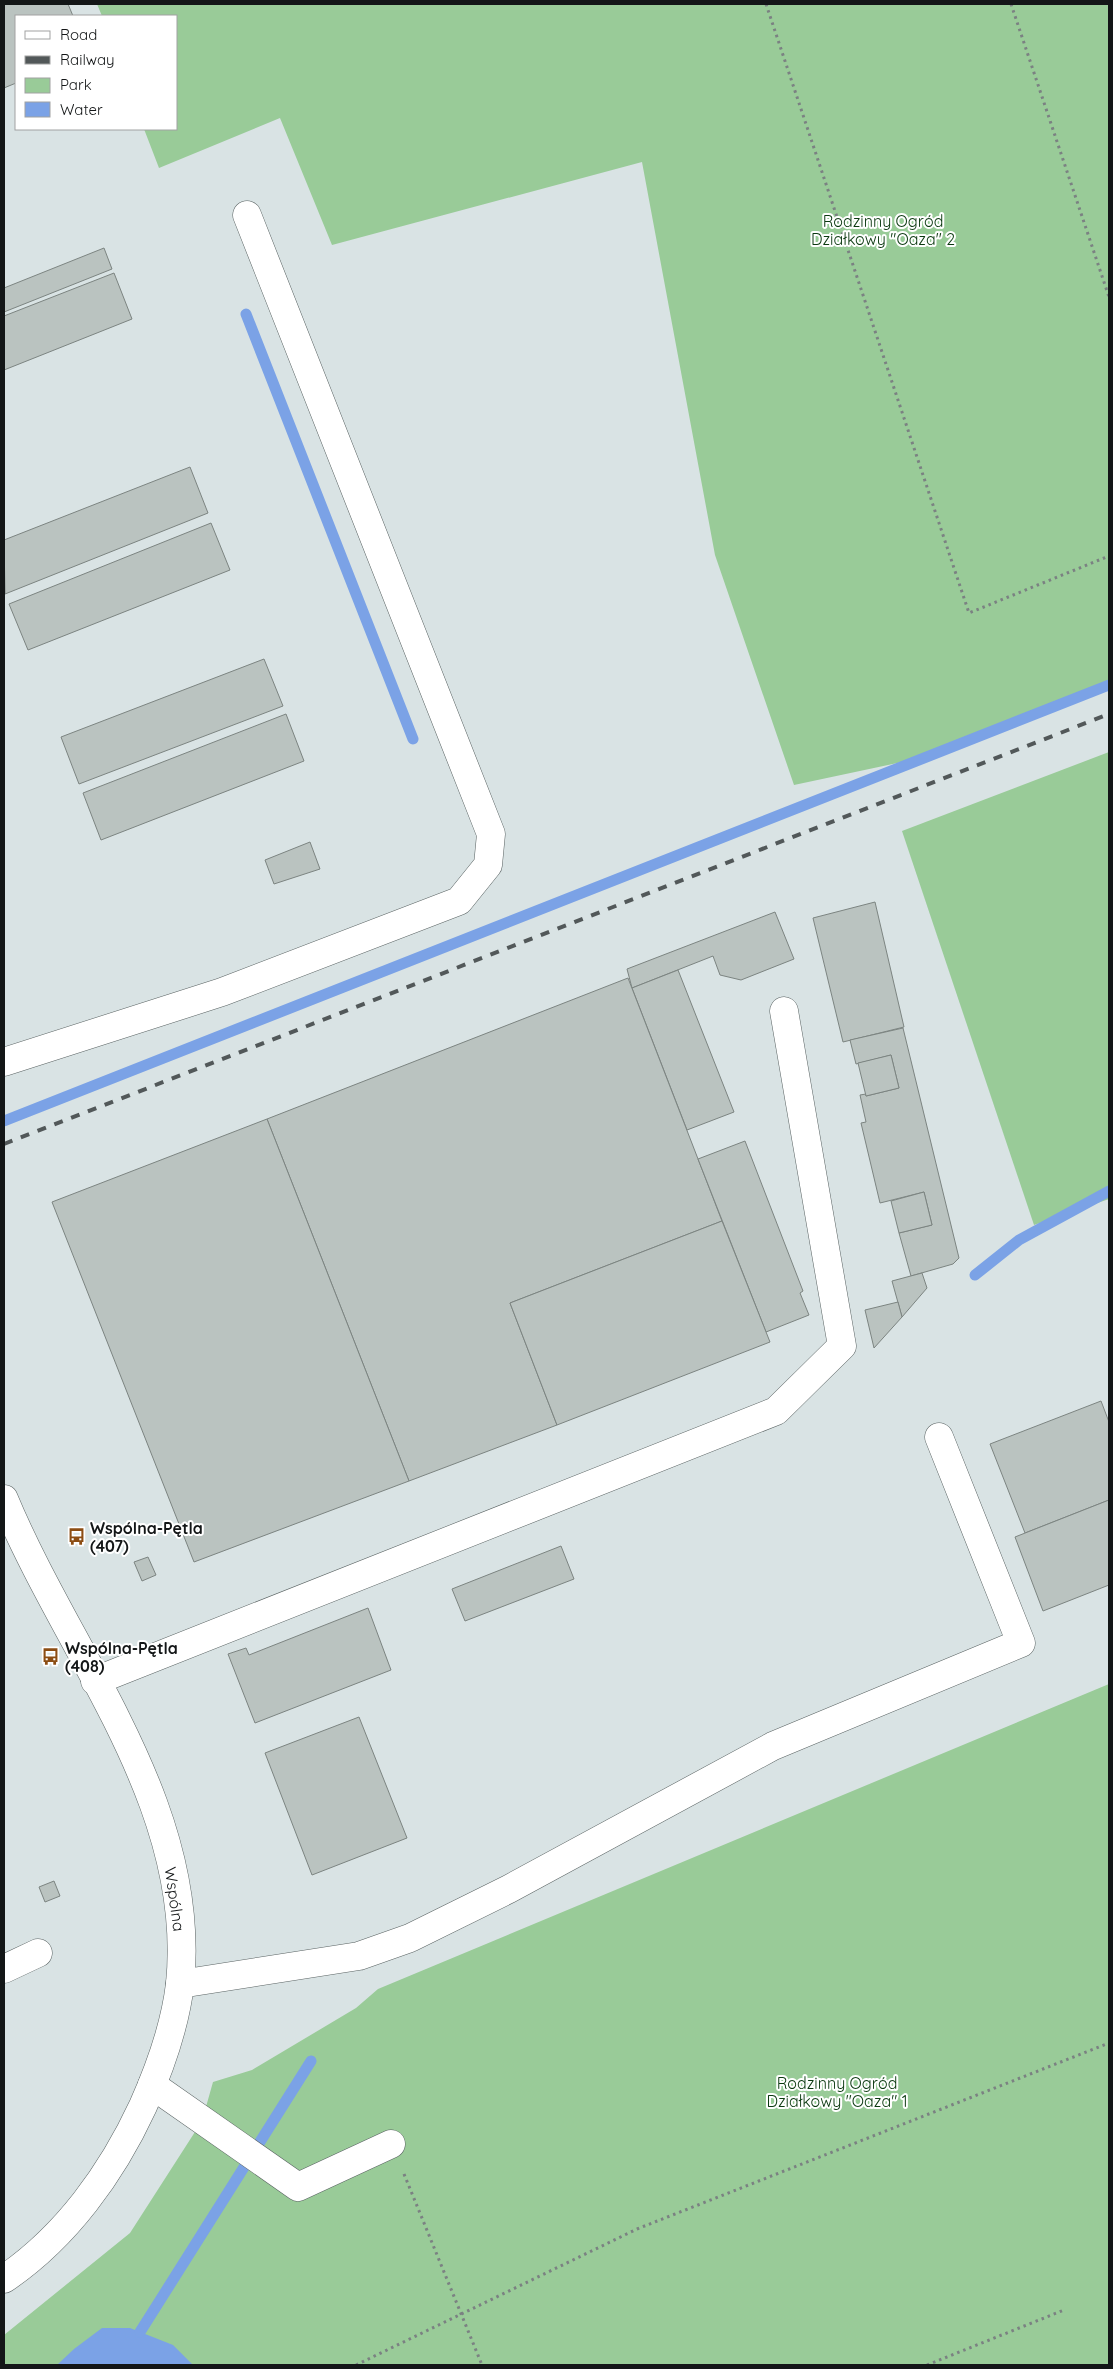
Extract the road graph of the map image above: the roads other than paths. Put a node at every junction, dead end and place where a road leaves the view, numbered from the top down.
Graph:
1 (247, 215) dead end
2 (784, 1011) dead end
3 (4, 1062) edge
4 (939, 1437) dead end
5 (4, 1499) edge
6 (95, 1681) junction
7 (38, 1953) dead end
8 (4, 1969) edge
9 (180, 1984) junction
10 (152, 2085) junction
11 (391, 2144) road end
12 (4, 2279) edge

1 - 3 street
2 - 6 street
4 - 9 street
5 - 6 street, Wspólna
6 - 9 street, Wspólna
7 - 8 street
9 - 10 street, Wspólna
10 - 11 street
10 - 12 street, Wspólna

